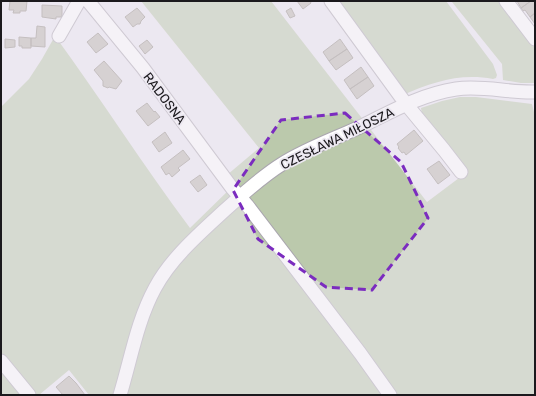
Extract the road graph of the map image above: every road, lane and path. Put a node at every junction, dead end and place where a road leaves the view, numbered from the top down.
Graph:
1 (79, 1) edge
2 (88, 1) edge
3 (331, 1) edge
4 (506, 1) edge
5 (59, 36) dead end
6 (535, 39) edge
7 (535, 92) edge
8 (406, 104) junction
9 (461, 172) dead end
10 (239, 197) junction
11 (1, 360) edge
12 (29, 395) edge
13 (120, 395) edge
14 (390, 395) edge

1 - 5 street
2 - 10 street, RADOSNA
3 - 8 street
4 - 6 street
7 - 8 street, CZESŁAWA MIŁOSZA
8 - 9 street
8 - 10 street, CZESŁAWA MIŁOSZA
10 - 13 street, CZESŁAWA MIŁOSZA
10 - 14 street, RADOSNA
11 - 12 street

